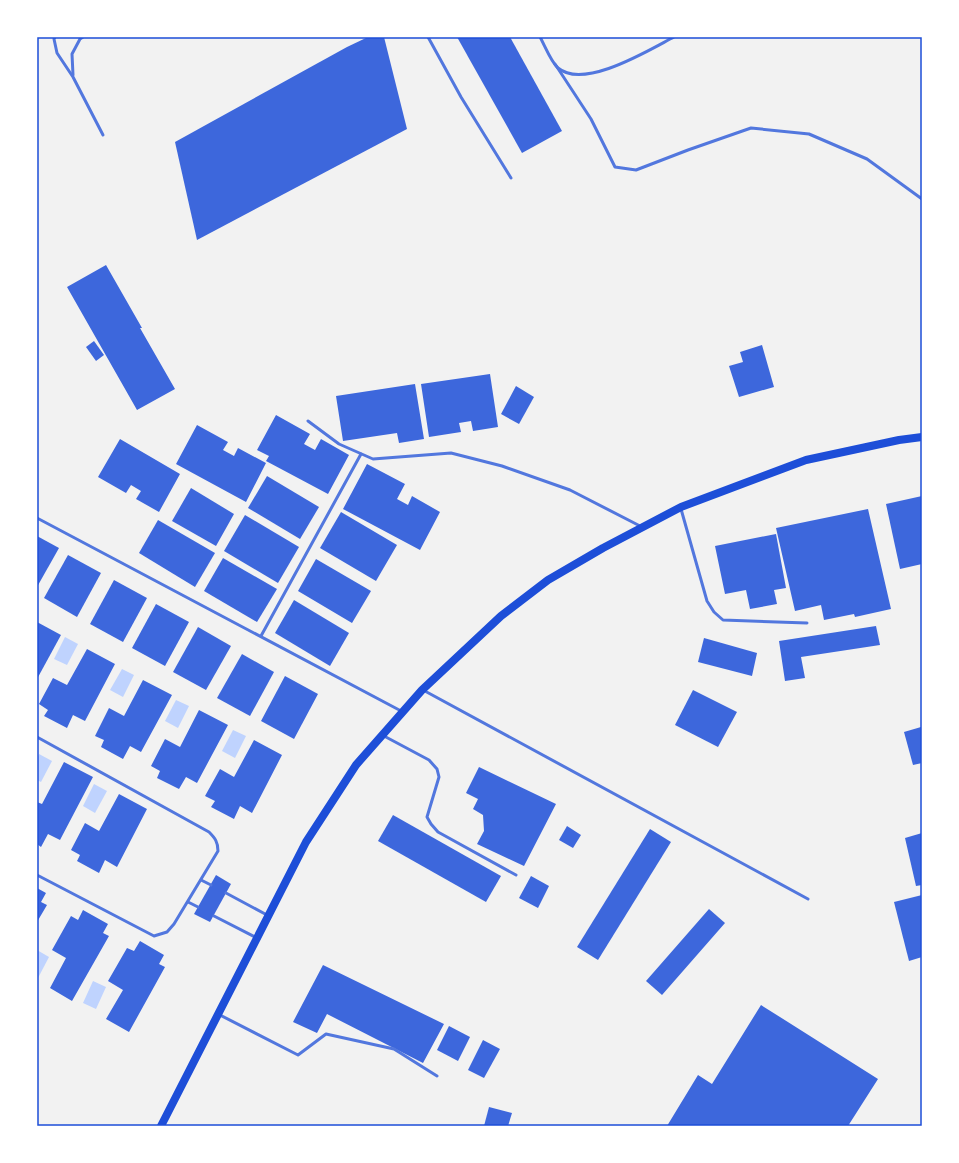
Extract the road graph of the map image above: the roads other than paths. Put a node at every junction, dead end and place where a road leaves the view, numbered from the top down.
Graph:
1 (55, 37) edge
2 (83, 37) edge
3 (428, 37) edge
4 (540, 37) edge
5 (674, 37) edge
6 (555, 64) junction
7 (73, 77) junction
8 (103, 135) dead end
9 (511, 178) dead end
10 (922, 199) edge
11 (308, 421) dead end
12 (922, 437) edge
13 (361, 454) junction
14 (681, 507) junction
15 (37, 518) edge
16 (643, 527) junction
17 (808, 623) dead end
18 (261, 636) junction
19 (422, 690) junction
20 (403, 712) junction
21 (382, 735) junction
22 (37, 737) edge
23 (37, 875) edge
24 (516, 875) dead end
25 (201, 880) junction
26 (211, 885) dead end
27 (226, 893) dead end
28 (808, 899) dead end
29 (188, 902) junction
30 (198, 907) dead end
31 (214, 916) dead end
32 (268, 916) junction
33 (257, 938) junction
34 (218, 1014) junction
35 (436, 1076) dead end
36 (161, 1126) edge

1 - 7 lane
2 - 7 lane
3 - 9 lane
4 - 6 lane
5 - 6 lane
6 - 10 lane
7 - 8 lane
11 - 13 lane
12 - 14 main road
13 - 16 lane
13 - 18 lane
14 - 16 main road
14 - 17 lane
15 - 18 lane
16 - 19 main road
18 - 20 lane
19 - 20 main road
19 - 28 lane
20 - 21 main road
21 - 24 lane
21 - 32 main road
22 - 25 lane
23 - 29 lane
25 - 26 lane
25 - 29 lane
27 - 32 lane
29 - 30 lane
31 - 33 lane
32 - 33 main road
33 - 34 main road
34 - 35 lane
34 - 36 main road

